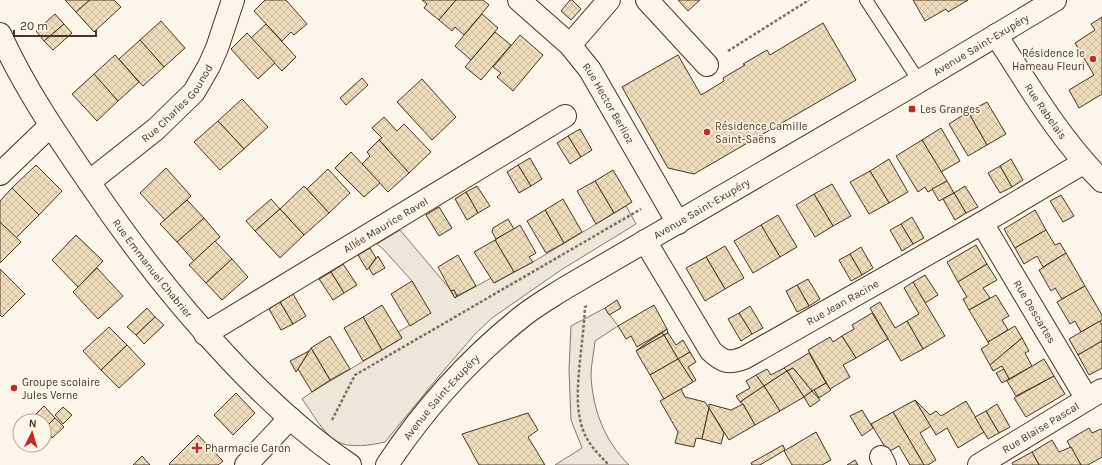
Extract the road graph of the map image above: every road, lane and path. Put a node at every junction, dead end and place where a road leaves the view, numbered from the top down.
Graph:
1 (233, 0) edge
2 (519, 0) edge
3 (609, 0) edge
4 (647, 0) edge
5 (809, 0) edge
6 (866, 0) edge
7 (1055, 0) edge
8 (0, 34) edge
9 (996, 35) junction
10 (570, 45) junction
11 (707, 65) joint
12 (920, 81) junction
13 (565, 116) dead end
14 (50, 126) junction
15 (1083, 163) junction
16 (0, 174) edge
17 (1102, 181) edge
18 (89, 182) junction
19 (663, 196) junction
20 (678, 223) junction
21 (982, 223) junction
22 (645, 241) junction
23 (592, 303) dead end
24 (205, 334) junction
25 (1094, 394) edge
26 (290, 418) junction
27 (320, 444) junction
28 (246, 465) edge
29 (350, 465) edge
30 (387, 465) edge
31 (609, 465) edge
32 (979, 465) edge

1 - 18 street, Rue Charles Gounod
2 - 10 street, Rue Hector Berlioz
3 - 10 street
4 - 11 street
5 - 11 path
6 - 12 lane
7 - 9 street, Avenue Saint-Exupéry
8 - 14 street, Rue Emmanuel Chabrier
9 - 12 street, Avenue Saint-Exupéry
9 - 15 street, Rue Rabelais
10 - 19 street, Rue Hector Berlioz
12 - 20 street, Avenue Saint-Exupéry
13 - 24 street, Allée Maurice Ravel
14 - 16 street
14 - 18 street, Rue Emmanuel Chabrier
15 - 17 street, Rue Rabelais
15 - 21 street, Rue Jean Racine
18 - 24 street, Rue Emmanuel Chabrier
19 - 20 street, Rue Hector Berlioz
19 - 27 path
20 - 22 street, Avenue Saint-Exupéry
21 - 22 street, Rue Jean Racine
21 - 25 street, Rue Descartes
22 - 30 street, Avenue Saint-Exupéry
23 - 31 path
24 - 26 street, Rue Emmanuel Chabrier
25 - 32 street, Rue Blaise Pascal
26 - 27 street, Rue Emmanuel Chabrier
26 - 28 street
27 - 29 street, Rue Emmanuel Chabrier

